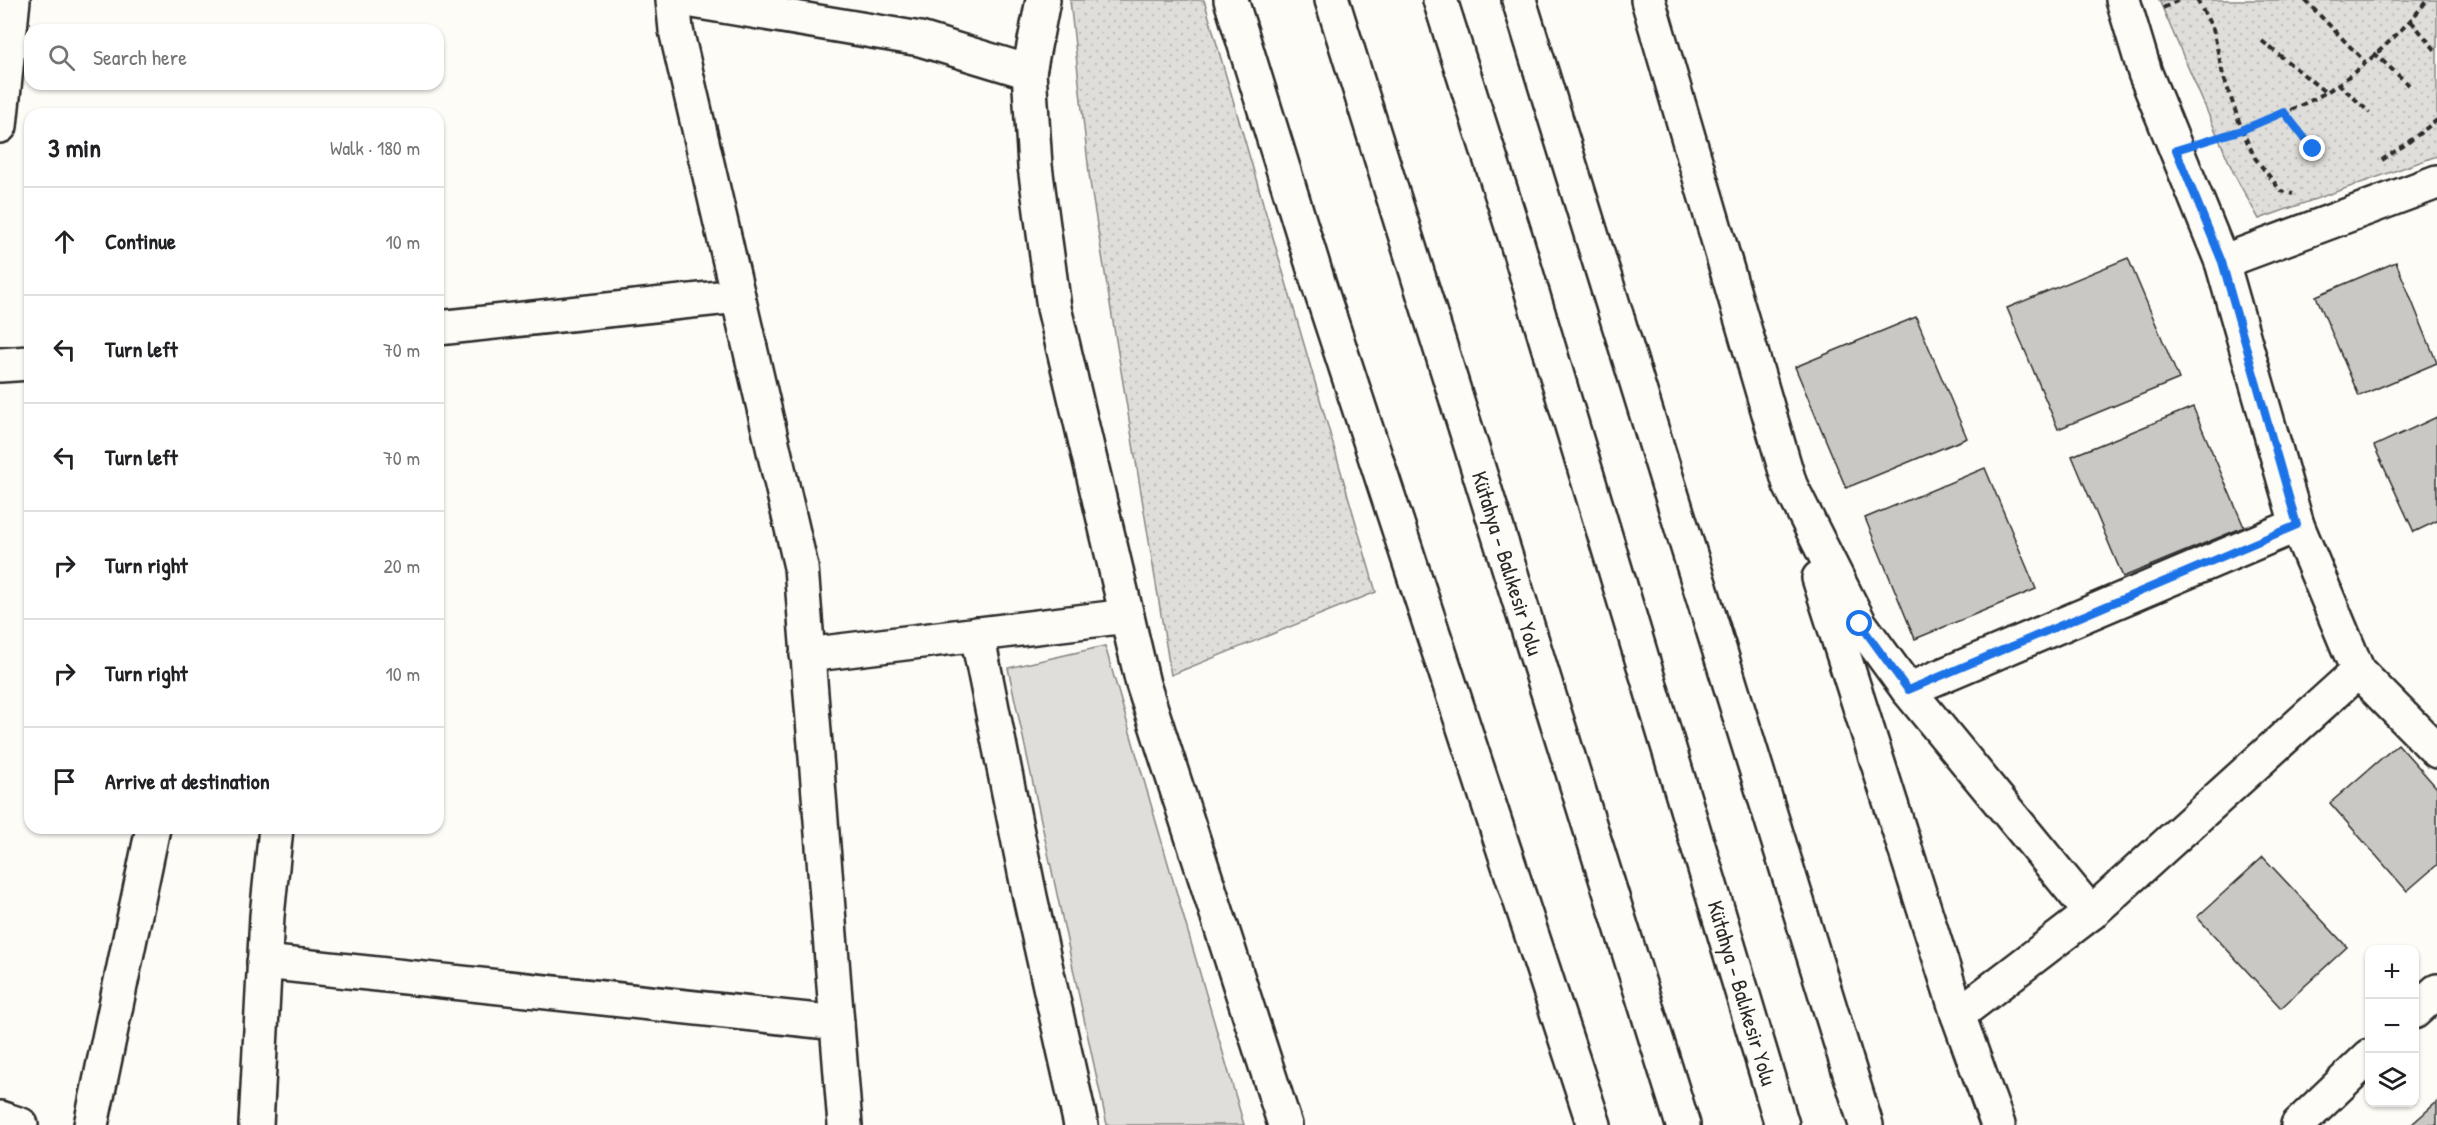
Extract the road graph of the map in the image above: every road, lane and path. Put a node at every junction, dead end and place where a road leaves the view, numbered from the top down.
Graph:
1 (13, 0) edge
2 (673, 0) edge
3 (687, 0) edge
4 (1043, 0) edge
5 (1231, 0) edge
6 (1332, 0) edge
7 (1440, 0) edge
8 (1519, 0) edge
9 (1648, 0) edge
10 (2123, 0) edge
11 (2197, 0) edge
12 (2305, 0) edge
13 (2427, 0) edge
14 (798, 10) edge
15 (2410, 21) junction
16 (2262, 41) dead end
17 (2437, 52) edge
18 (2374, 53) junction
19 (2365, 62) junction
20 (1029, 72) junction
21 (3, 75) edge
22 (2338, 83) junction
23 (2409, 84) dead end
24 (2325, 93) junction
25 (2284, 112) junction
26 (2370, 113) dead end
27 (2437, 120) edge
28 (0, 126) edge
29 (2242, 130) junction
30 (2313, 149) dead end
31 (2176, 150) junction
32 (2381, 161) dead end
33 (2437, 182) edge
34 (2302, 196) dead end
35 (2222, 262) junction
36 (738, 296) junction
37 (444, 327) edge
38 (24, 363) edge
39 (0, 365) edge
40 (1790, 485) junction
41 (2297, 525) junction
42 (1127, 616) junction
43 (977, 634) junction
44 (807, 655) junction
45 (2358, 671) junction
46 (1908, 690) junction
47 (2437, 751) edge
48 (152, 834) edge
49 (275, 834) edge
50 (2091, 913) junction
51 (264, 962) junction
52 (2437, 991) edge
53 (2419, 1008) edge
54 (1958, 1015) junction
55 (837, 1023) junction
56 (2365, 1061) edge
57 (0, 1118) edge
58 (21, 1125) edge
59 (91, 1125) edge
60 (256, 1125) edge
61 (845, 1125) edge
62 (1081, 1125) edge
63 (1285, 1125) edge
64 (1594, 1125) edge
65 (1683, 1125) edge
66 (1782, 1125) edge
67 (1866, 1125) edge
68 (1998, 1125) edge
69 (2298, 1125) edge

1 - 21 main road
2 - 36 main road
3 - 14 main road
4 - 20 main road
5 - 64 main road
6 - 65 main road, Kütahya - Balıkesir Yolu
7 - 66 main road, Kütahya - Balıkesir Yolu
8 - 67 main road
9 - 40 main road
10 - 31 main road
11 - 29 path
12 - 19 path
13 - 15 path
14 - 20 main road
15 - 17 path
15 - 18 path
16 - 24 path
18 - 19 path
18 - 23 path
19 - 22 path
20 - 42 main road
21 - 28 main road
22 - 24 path
22 - 26 path
24 - 25 path
25 - 29 path
25 - 30 path
27 - 32 path
29 - 31 path
29 - 34 path
31 - 35 main road
33 - 35 main road
35 - 41 main road
36 - 37 main road
36 - 44 main road
38 - 39 main road
40 - 46 main road
40 - 54 main road
41 - 45 main road
41 - 46 main road
42 - 43 main road
42 - 63 main road
43 - 44 main road
43 - 62 main road
44 - 55 main road
45 - 47 main road
45 - 50 main road
46 - 50 main road
48 - 59 main road
49 - 51 main road
50 - 54 main road
51 - 55 main road
51 - 60 main road
52 - 53 main road
54 - 68 main road
55 - 61 main road
56 - 69 main road
57 - 58 main road

